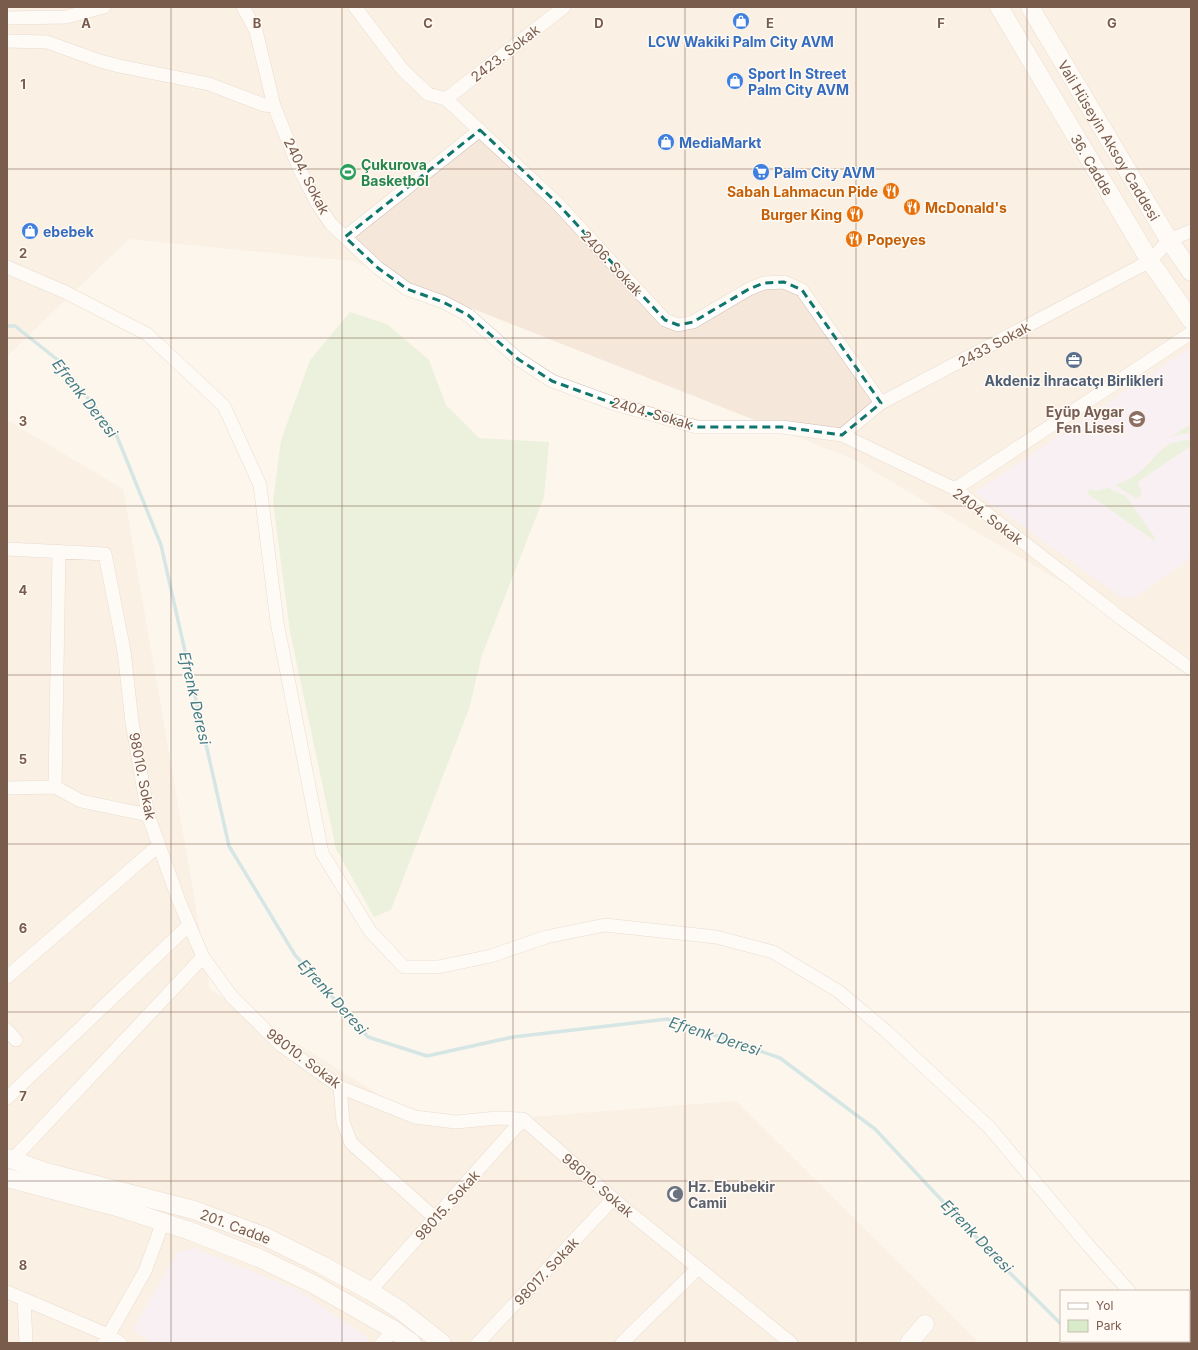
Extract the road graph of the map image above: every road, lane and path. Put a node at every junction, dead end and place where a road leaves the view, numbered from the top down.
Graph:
1 (104, 7) edge
2 (243, 7) edge
3 (355, 7) edge
4 (564, 7) edge
5 (999, 7) edge
6 (1030, 7) edge
7 (7, 18) edge
8 (7, 41) edge
9 (446, 99) junction
10 (274, 106) junction
11 (480, 130) junction
12 (1191, 231) edge
13 (345, 237) junction
14 (1169, 240) junction
15 (1150, 261) junction
16 (7, 267) edge
17 (1191, 272) edge
18 (1191, 320) edge
19 (1191, 333) edge
20 (881, 403) junction
21 (842, 435) junction
22 (955, 489) junction
23 (7, 548) edge
24 (59, 551) junction
25 (1191, 669) edge
26 (55, 787) junction
27 (7, 788) edge
28 (148, 815) junction
29 (159, 845) junction
30 (189, 925) junction
31 (203, 957) junction
32 (7, 977) edge
33 (7, 1030) edge
34 (16, 1040) dead end
35 (340, 1087) junction
36 (7, 1098) edge
37 (523, 1119) junction
38 (10, 1159) edge
39 (7, 1178) edge
40 (613, 1199) junction
41 (435, 1218) junction
42 (163, 1222) junction
43 (698, 1268) junction
44 (1128, 1290) edge
45 (370, 1291) junction
46 (7, 1292) edge
47 (24, 1299) junction
48 (926, 1324) dead end
49 (394, 1330) junction
50 (106, 1339) edge
51 (26, 1343) edge
52 (120, 1343) edge
53 (382, 1343) edge
54 (412, 1343) edge
55 (442, 1343) edge
56 (478, 1343) edge
57 (623, 1343) edge
58 (791, 1343) edge
59 (908, 1343) edge

1 - 7 street
2 - 10 street, 2404. Sokak
3 - 9 street, 2406. Sokak
4 - 9 street, 2423. Sokak
5 - 15 main road, 36. Cadde
6 - 14 main road, Vali Hüseyin Aksoy Caddesi
8 - 10 street
9 - 11 street, 2406. Sokak
10 - 13 street, 2404. Sokak
11 - 13 street
11 - 20 street, 2406. Sokak
12 - 14 street
13 - 21 street, 2404. Sokak
14 - 15 street
14 - 17 main road, Vali Hüseyin Aksoy Caddesi
15 - 18 main road, 36. Cadde
15 - 20 street, 2433 Sokak
16 - 44 street
19 - 22 street
20 - 21 street, 2433 Sokak
21 - 22 street, 2404. Sokak
22 - 25 street, 2404. Sokak
23 - 24 street
24 - 26 street
24 - 28 street, 98010. Sokak
26 - 27 street
26 - 28 street
28 - 29 street, 98010. Sokak
29 - 30 street, 98010. Sokak
29 - 32 street
30 - 31 street, 98010. Sokak
30 - 36 street
31 - 35 street, 98010. Sokak
31 - 38 street
33 - 34 street
35 - 37 street, 98010. Sokak
35 - 41 street
37 - 40 street, 98010. Sokak
37 - 41 street, 98015. Sokak
38 - 45 main road, 201. Cadde
39 - 42 main road, 201. Cadde
40 - 43 street, 98010. Sokak
40 - 56 street, 98017. Sokak
41 - 45 street, 98015. Sokak
42 - 49 main road, 201. Cadde
42 - 50 street
43 - 57 street
43 - 58 street, 98010. Sokak
45 - 55 main road, 201. Cadde
46 - 47 street
47 - 50 street
47 - 51 street
48 - 59 main road
49 - 53 street
49 - 54 main road, 201. Cadde
50 - 52 street

